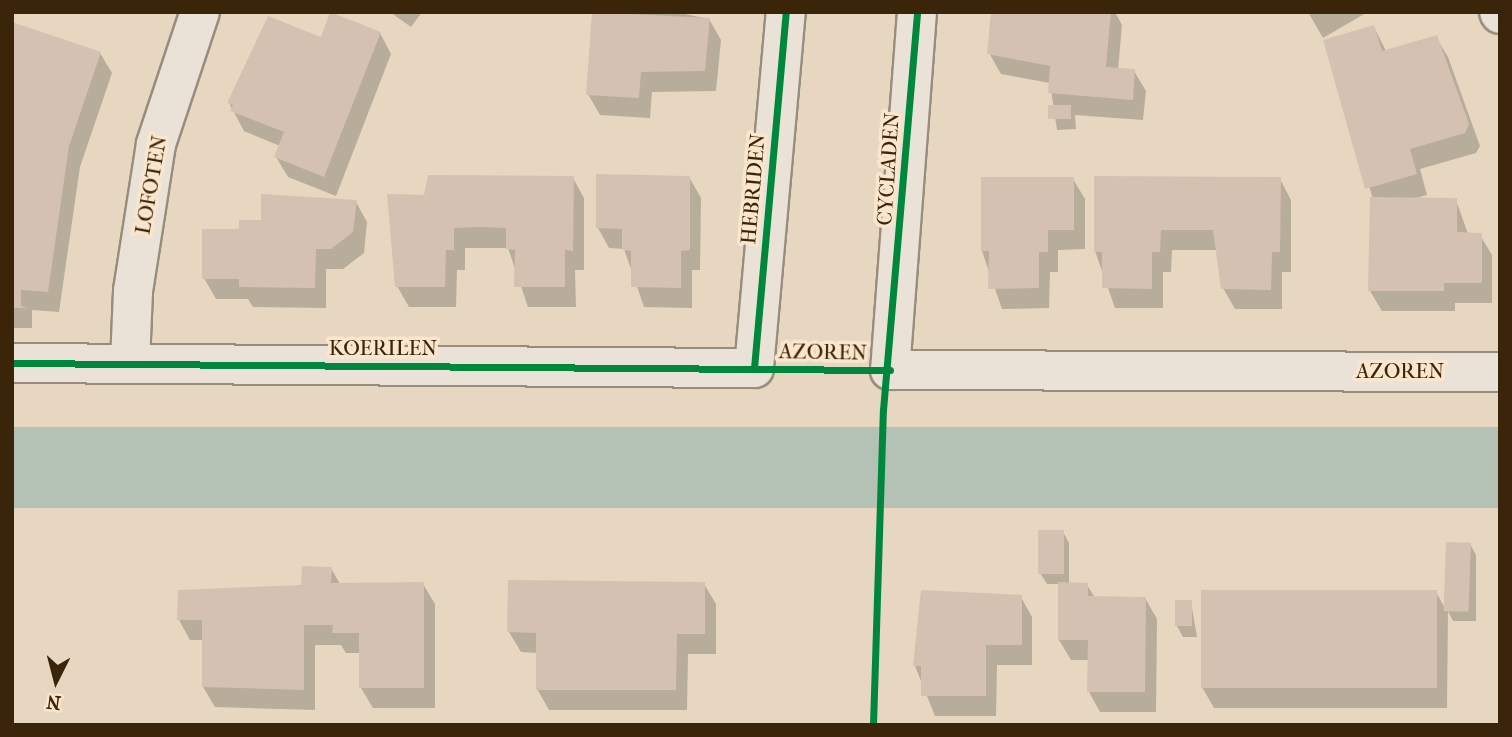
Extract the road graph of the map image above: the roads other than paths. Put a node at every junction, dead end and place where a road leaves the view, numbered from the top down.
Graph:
1 (200, 12) edge
2 (786, 12) edge
3 (917, 12) edge
4 (12, 363) edge
5 (130, 363) junction
6 (754, 368) joint
7 (890, 370) joint
8 (1500, 372) edge

1 - 5 street, LOFOTEN
2 - 6 street, HEBRIDEN
3 - 7 street, CYCLADEN
4 - 5 street, KOERILEN
5 - 6 street, KOERILEN
7 - 8 street, AZOREN

